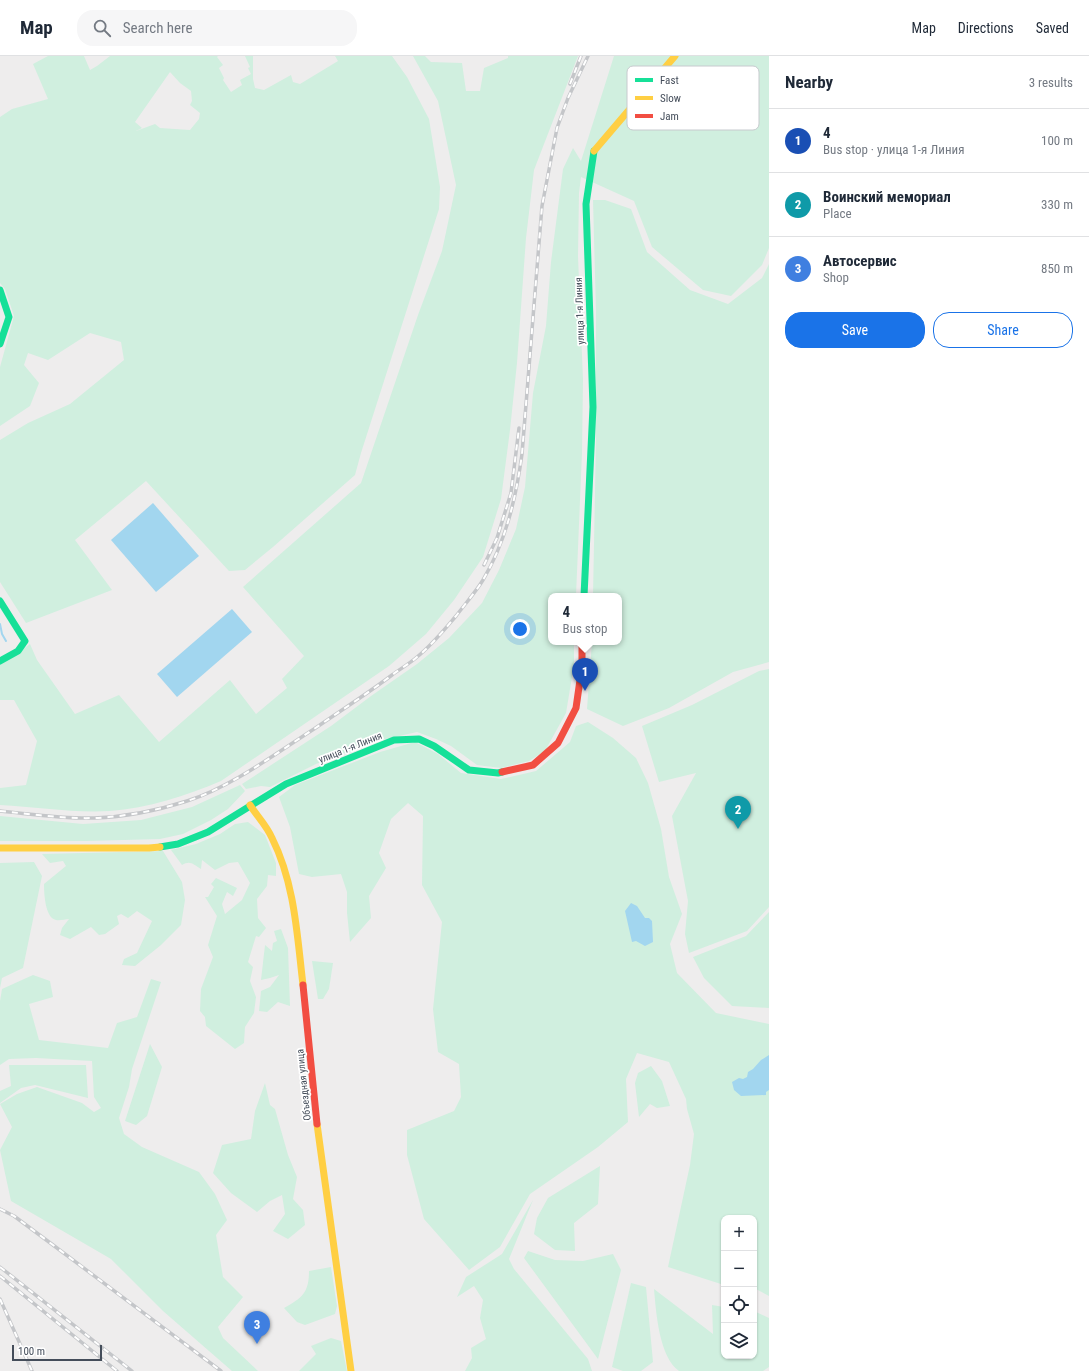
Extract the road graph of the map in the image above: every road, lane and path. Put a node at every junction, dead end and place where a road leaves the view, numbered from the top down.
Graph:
1 (675, 56) edge
2 (666, 66) edge
3 (627, 112) edge
4 (0, 290) edge
5 (0, 344) edge
6 (584, 593) edge
7 (0, 601) edge
8 (582, 645) edge
9 (0, 661) edge
10 (250, 805) junction
11 (0, 848) edge
12 (351, 1371) edge

1 - 2 street, улица 1-я Линия
3 - 6 street, улица 1-я Линия
4 - 5 street
7 - 9 street
8 - 10 street, улица 1-я Линия
10 - 11 street, улица 1-я Линия
10 - 12 street, Объездная улица

